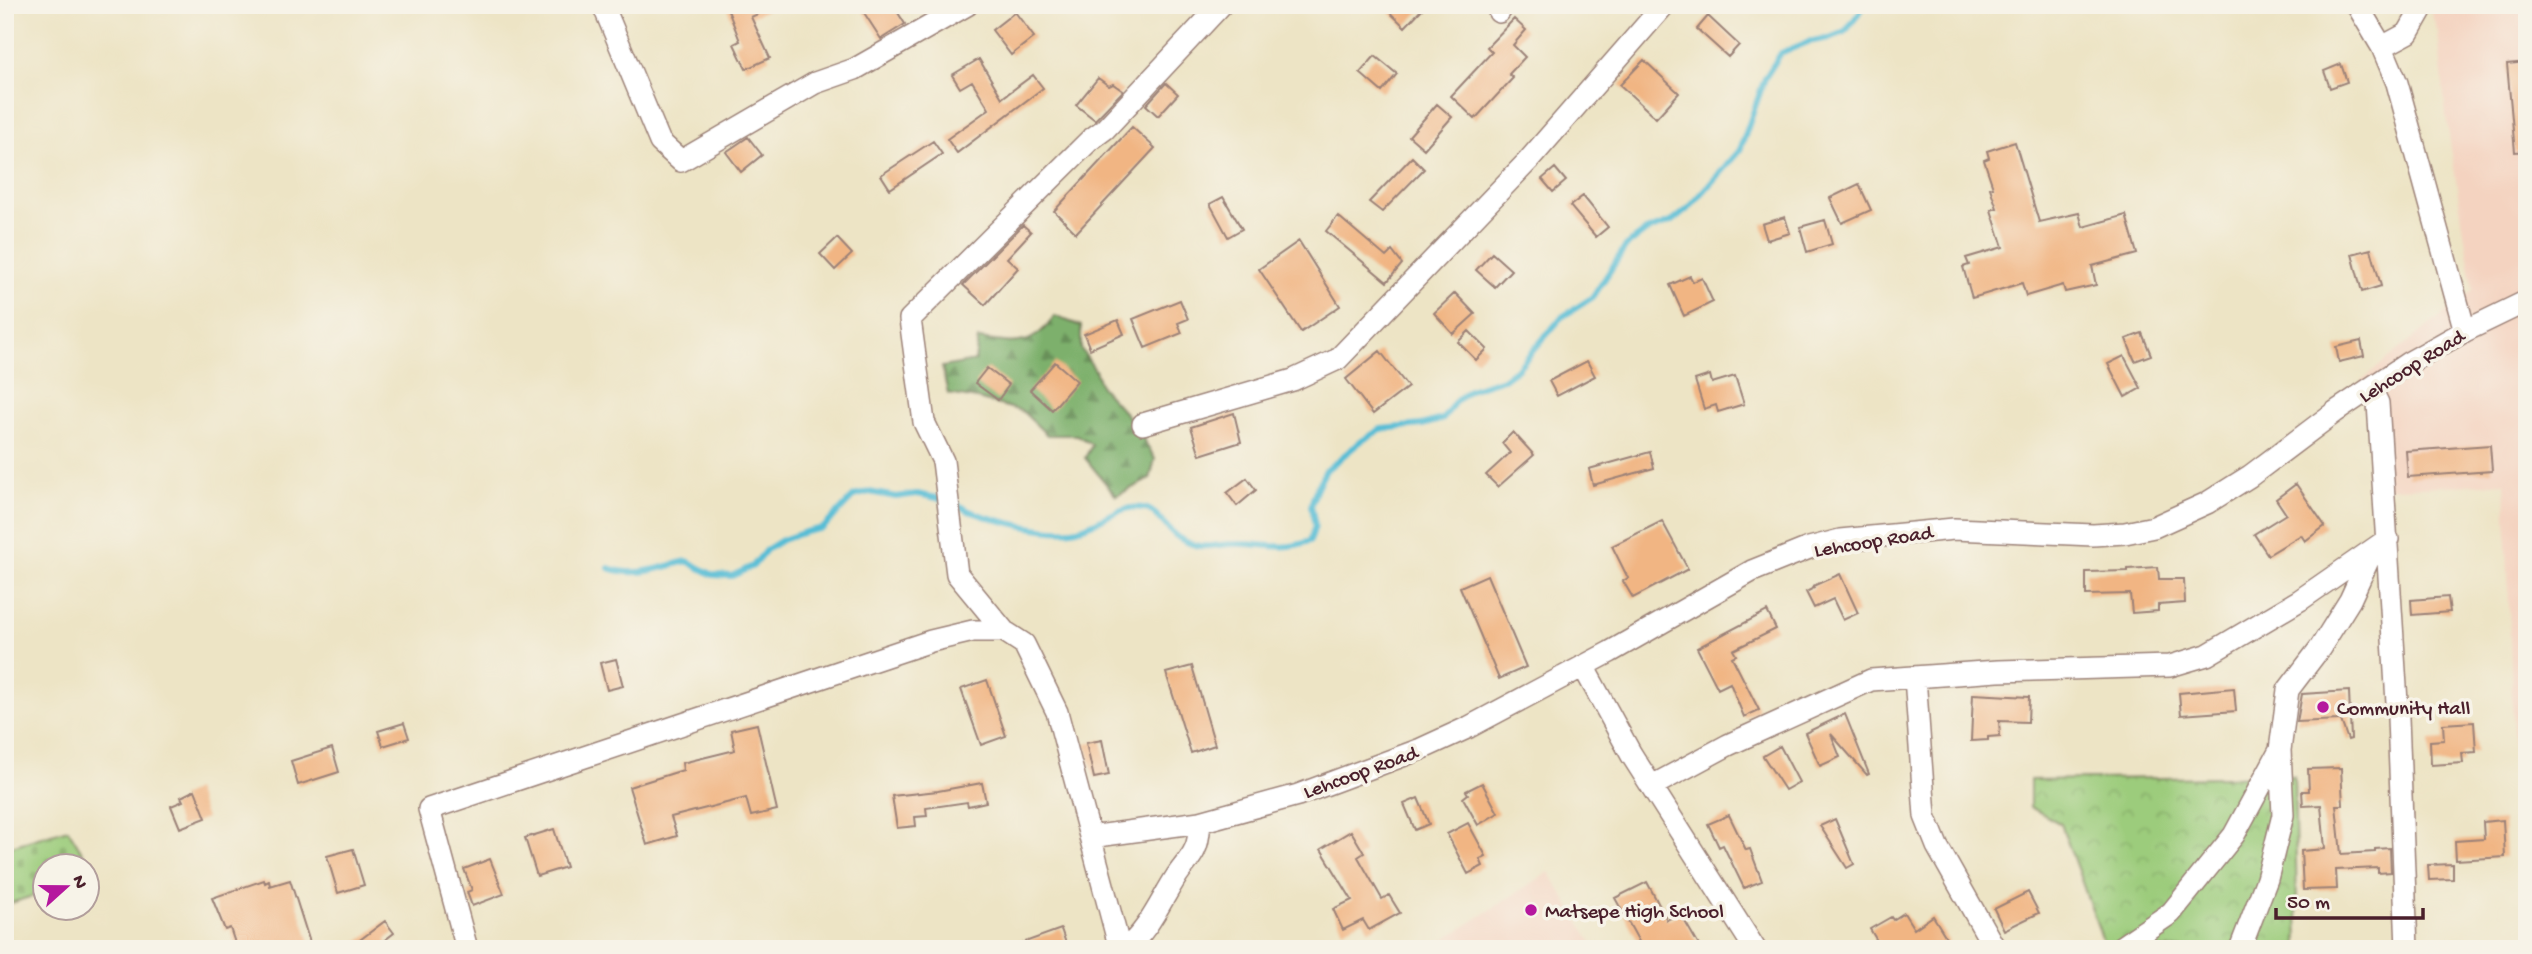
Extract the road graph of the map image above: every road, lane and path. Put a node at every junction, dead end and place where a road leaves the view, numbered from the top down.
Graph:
1 (603, 5) edge
2 (967, 5) edge
3 (1221, 5) edge
4 (1664, 5) edge
5 (2357, 5) edge
6 (2424, 5) edge
7 (2382, 47) junction
8 (2527, 301) edge
9 (2465, 331) junction
10 (2371, 389) junction
11 (1143, 424) dead end
12 (2380, 545) junction
13 (1004, 631) junction
14 (1583, 666) junction
15 (1915, 677) junction
16 (2280, 750) junction
17 (1652, 786) junction
18 (1200, 822) junction
19 (1090, 837) junction
20 (467, 949) edge
21 (1122, 949) edge
22 (1755, 949) edge
23 (1995, 949) edge
24 (2118, 949) edge
25 (2240, 949) edge
26 (2407, 949) edge

1 - 2 street
3 - 13 street
4 - 11 street
5 - 7 street
6 - 7 street
7 - 9 street
8 - 9 street, Lehcoop Road
9 - 10 street, Lehcoop Road
10 - 12 street
10 - 14 street, Lehcoop Road
12 - 15 street
12 - 16 street
12 - 26 street
13 - 19 street
13 - 20 street
14 - 17 street
14 - 18 street, Lehcoop Road
15 - 17 street
15 - 23 street
16 - 24 street
16 - 25 street
17 - 22 street
18 - 19 street, Lehcoop Road
18 - 21 street
19 - 21 street

